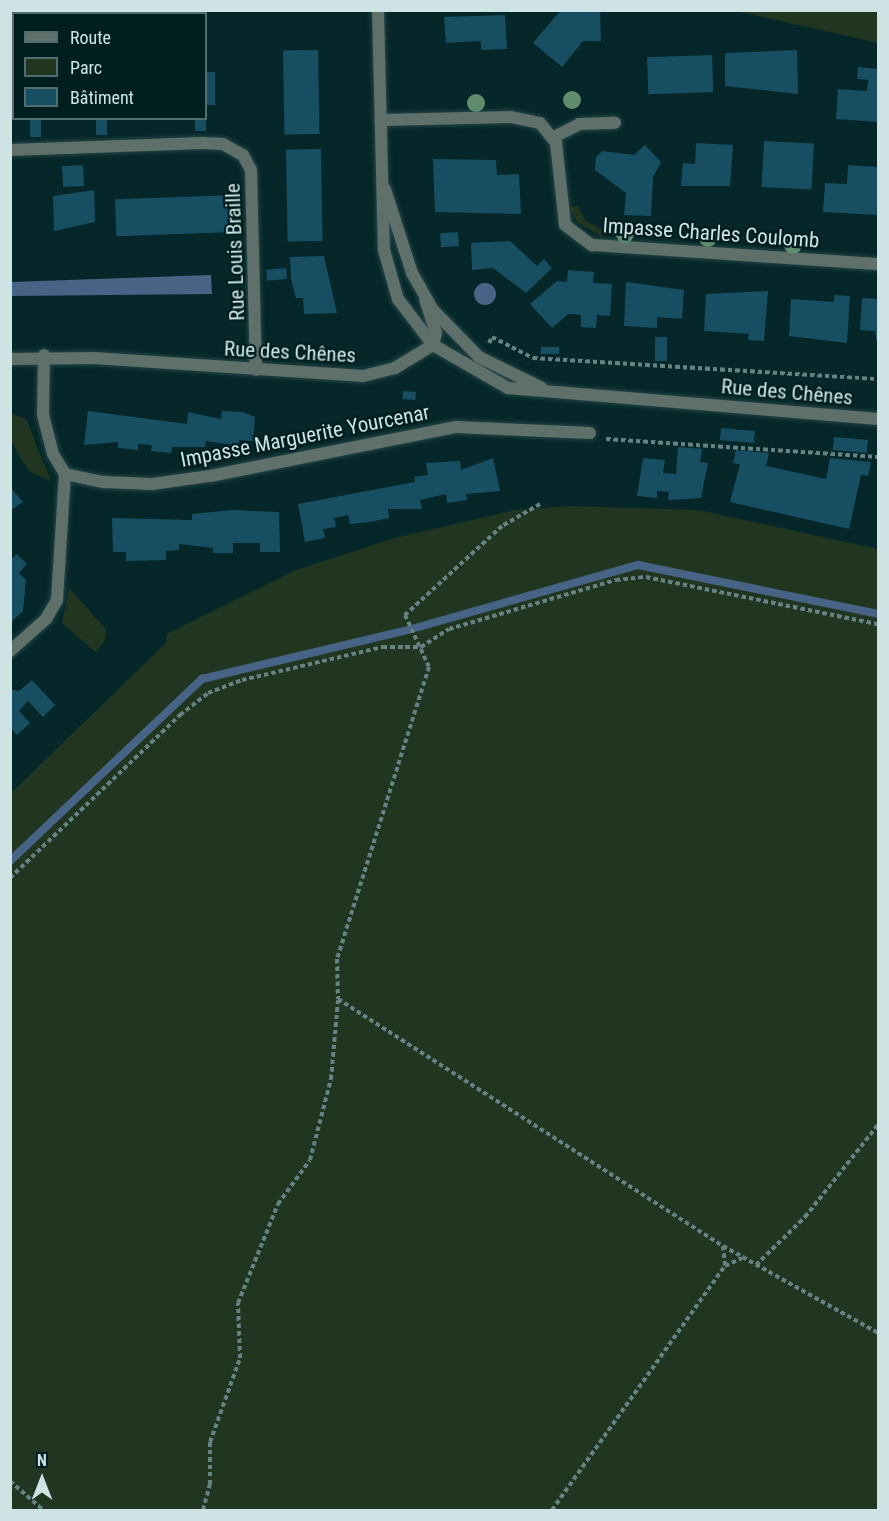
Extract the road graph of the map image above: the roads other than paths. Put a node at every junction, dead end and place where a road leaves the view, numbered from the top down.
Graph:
1 (378, 10) edge
2 (382, 120) junction
3 (615, 123) dead end
4 (554, 137) junction
5 (10, 150) edge
6 (384, 188) junction
7 (879, 264) edge
8 (425, 300) junction
9 (433, 345) junction
10 (44, 356) junction
11 (10, 359) edge
12 (256, 370) junction
13 (548, 391) junction
14 (879, 419) edge
15 (595, 436) road end
16 (65, 474) junction
17 (10, 651) edge

1 - 2 street
2 - 4 street
2 - 6 street
3 - 4 street
4 - 7 street, Impasse Charles Coulomb
5 - 12 street, Rue Louis Braille
6 - 8 street
6 - 9 street
8 - 9 street
8 - 13 street, Rue des Chênes
9 - 12 street, Rue des Chênes
9 - 13 street, Rue des Chênes
10 - 11 street, Rue des Chênes
10 - 12 street, Rue des Chênes
10 - 16 street
13 - 14 street, Rue des Chênes
15 - 16 street, Impasse Marguerite Yourcenar
16 - 17 street

